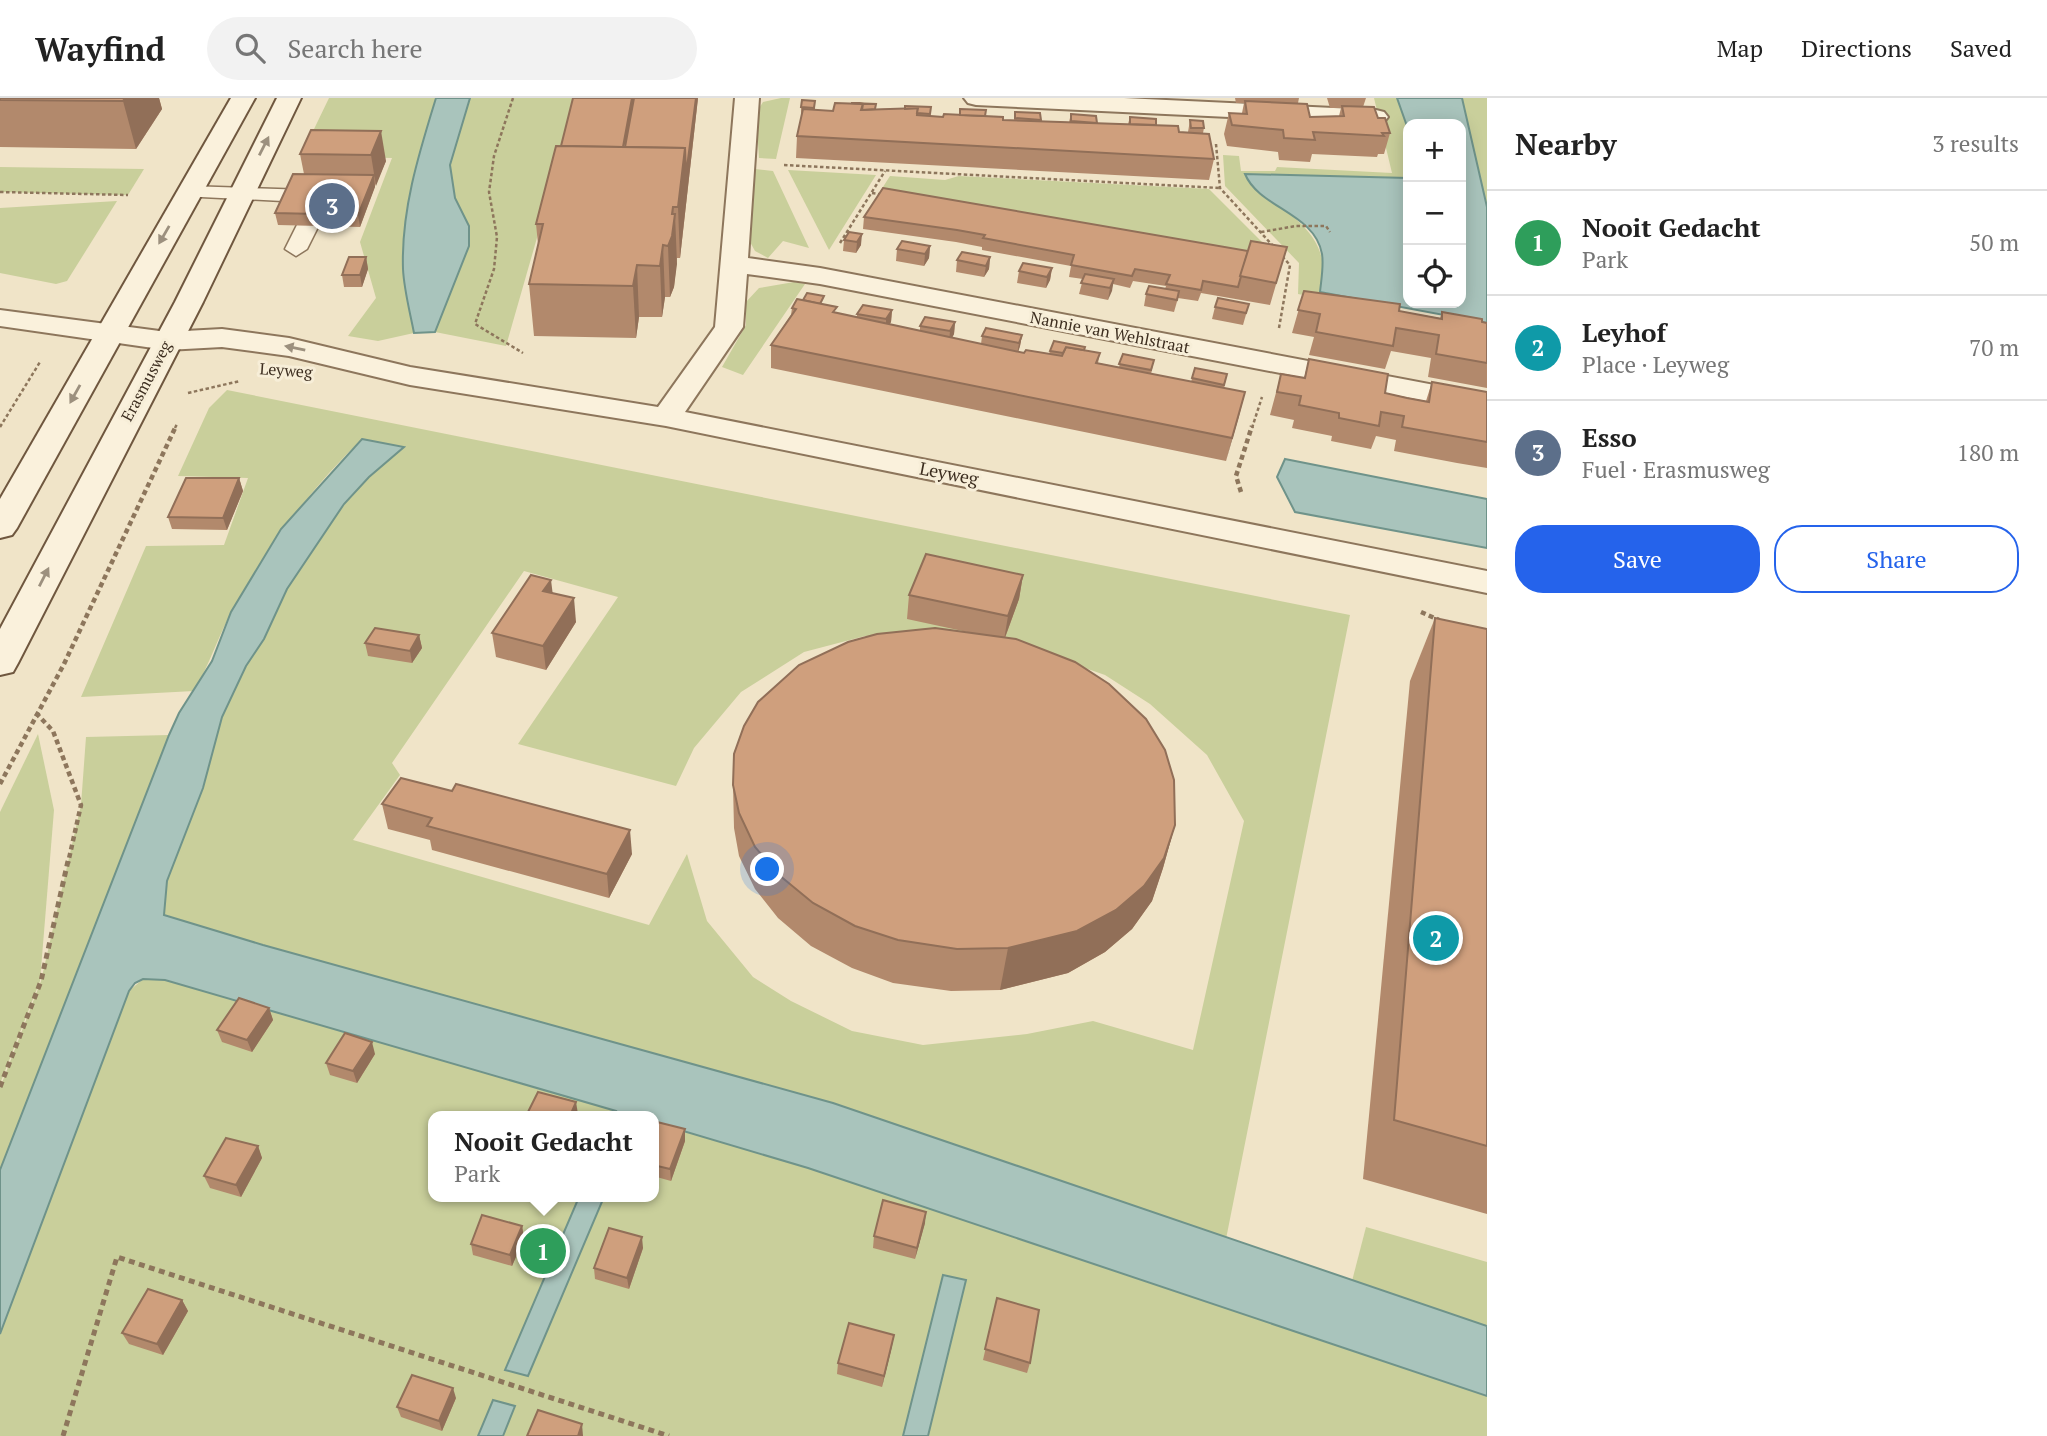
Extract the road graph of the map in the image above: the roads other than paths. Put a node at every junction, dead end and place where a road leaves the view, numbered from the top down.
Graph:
1 (243, 98) edge
2 (289, 98) edge
3 (747, 98) edge
4 (976, 98) edge
5 (1376, 117) edge
6 (188, 192) junction
7 (240, 194) junction
8 (296, 249) dead end
9 (733, 264) junction
10 (0, 318) edge
11 (108, 334) junction
12 (167, 341) junction
13 (1487, 404) edge
14 (666, 417) junction
15 (0, 528) edge
16 (1487, 582) edge
17 (0, 663) edge

1 - 6 street
7 -> 2 street, Erasmusweg
3 - 9 street
4 - 5 street
6 - 7 lane
6 -> 11 street
7 - 8 lane
7 - 12 street, Erasmusweg
9 - 13 street, Nannie van Wehlstraat
9 - 14 street
10 - 11 street, Leyweg
11 - 12 street, Leyweg
11 -> 15 street
12 - 14 street, Leyweg
17 -> 12 street, Erasmusweg
14 - 16 street, Leyweg

